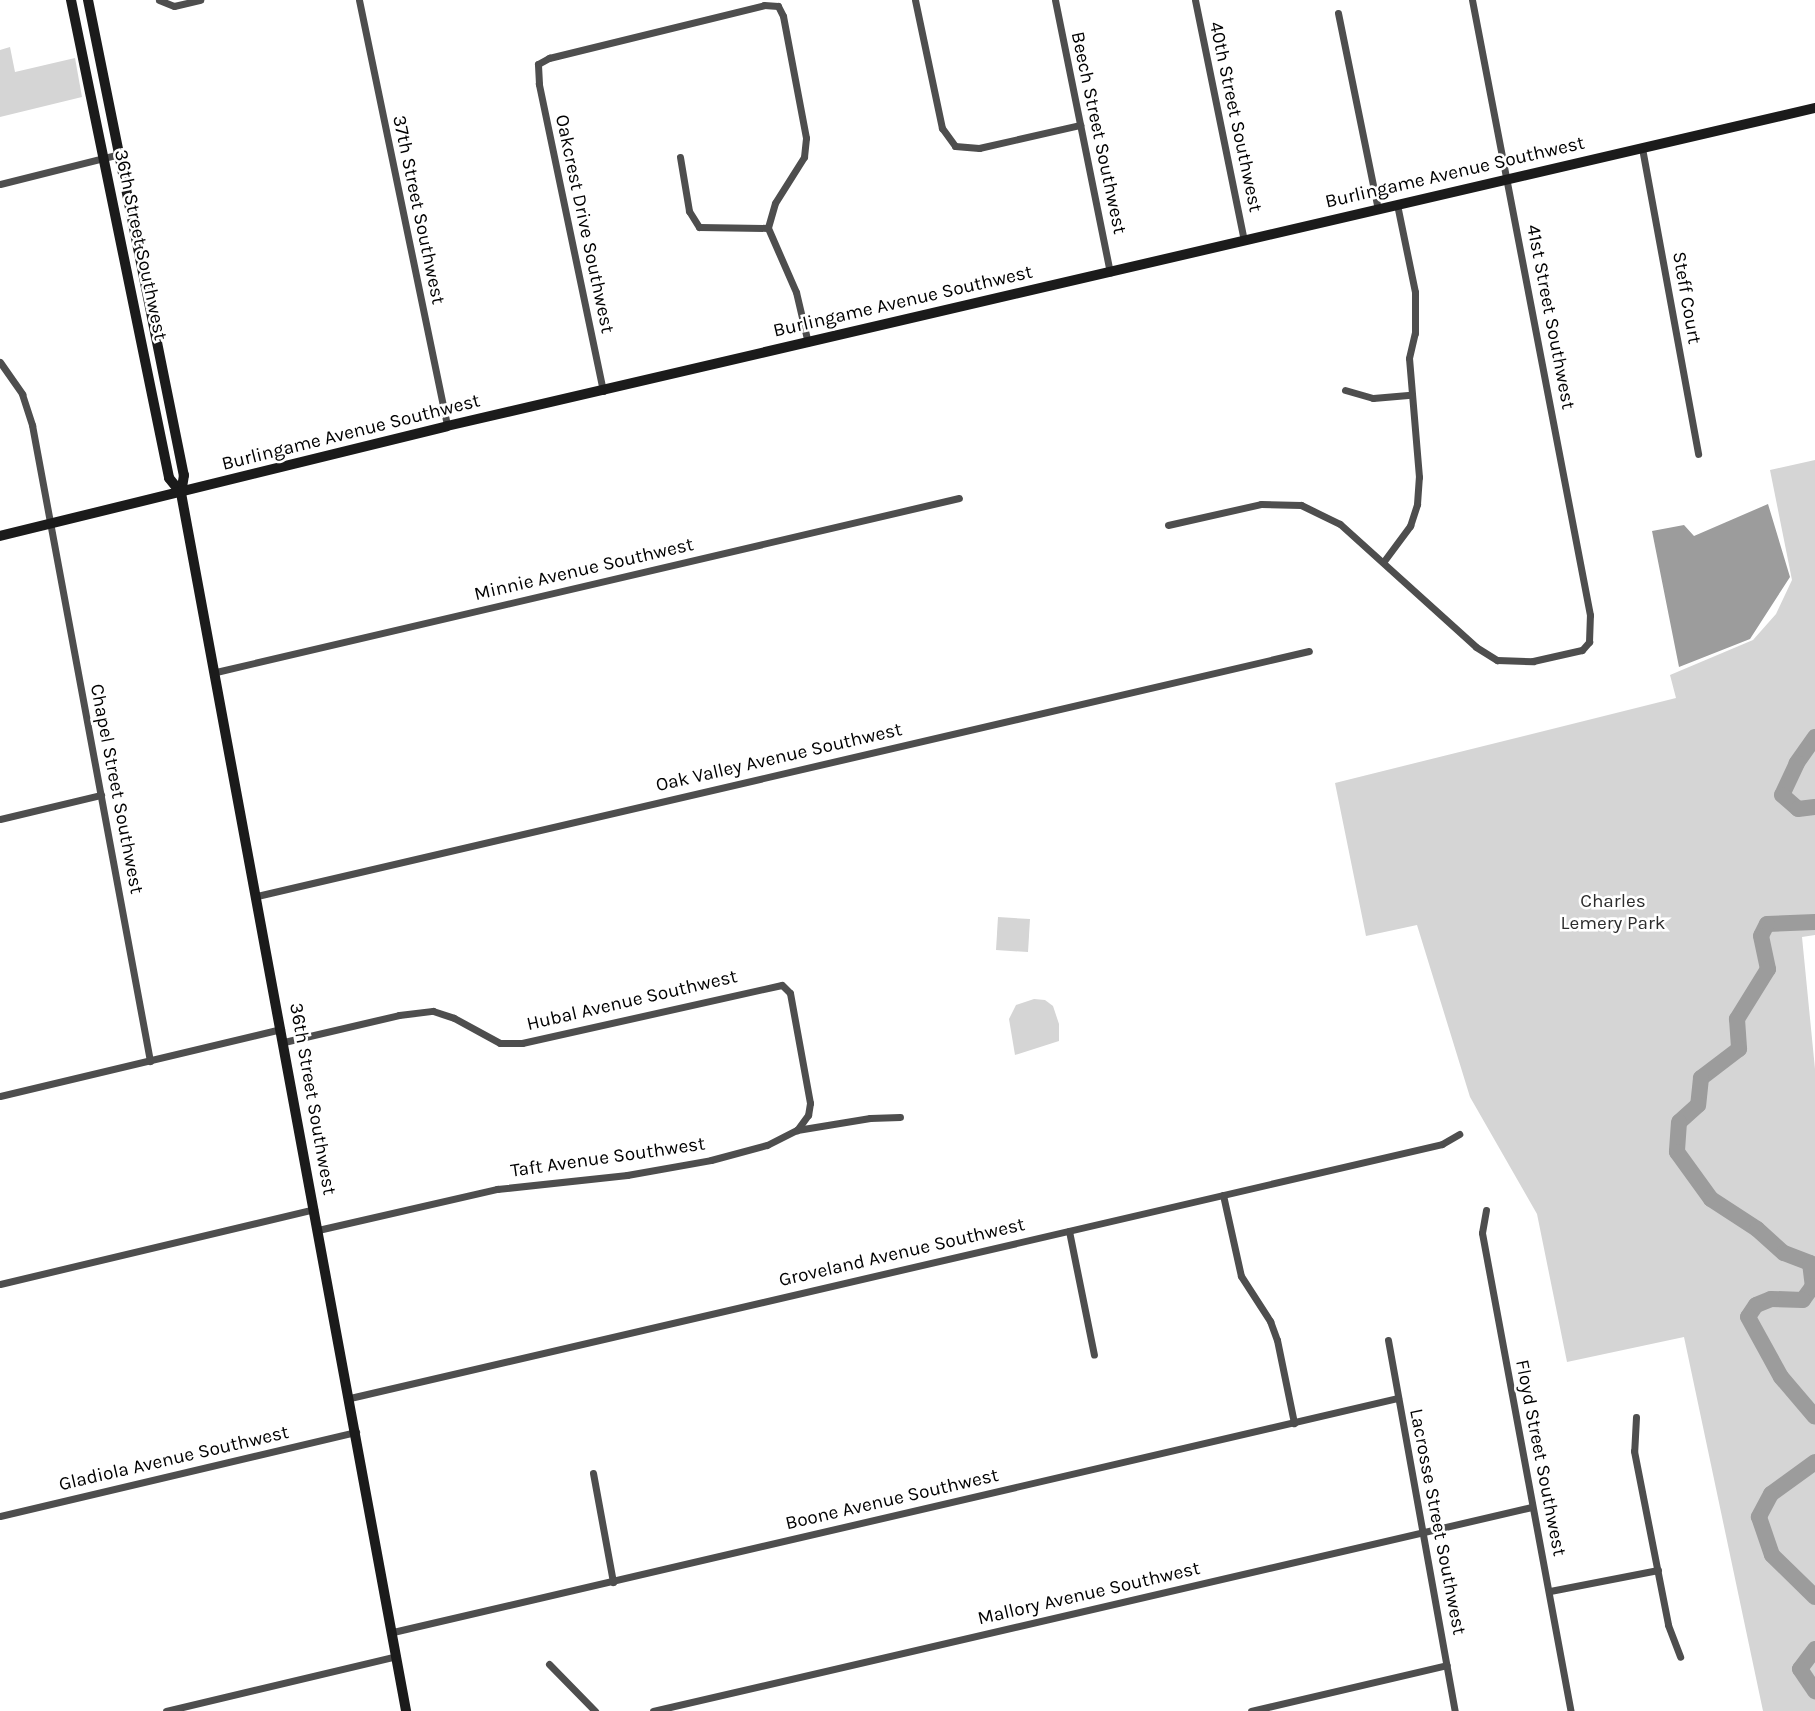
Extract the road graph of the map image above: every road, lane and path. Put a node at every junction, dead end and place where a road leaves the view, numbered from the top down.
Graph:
1 (71, 0) edge
2 (88, 0) edge
3 (159, 0) edge
4 (200, 0) edge
5 (359, 0) edge
6 (915, 0) edge
7 (1055, 0) edge
8 (1195, 0) edge
9 (1472, 0) edge
10 (1338, 13) dead end
11 (1815, 108) edge
12 (1080, 125) junction
13 (1642, 148) junction
14 (119, 154) junction
15 (680, 157) dead end
16 (104, 158) junction
17 (1508, 180) junction
18 (0, 184) edge
19 (1397, 204) junction
20 (1378, 209) junction
21 (768, 228) junction
22 (1244, 241) junction
23 (1110, 272) junction
24 (140, 330) junction
25 (808, 342) junction
26 (0, 362) edge
27 (163, 370) junction
28 (1345, 390) dead end
29 (603, 391) junction
30 (1411, 395) junction
31 (447, 426) junction
32 (1698, 454) dead end
33 (181, 493) junction
34 (959, 498) dead end
35 (50, 523) junction
36 (1168, 525) dead end
37 (0, 536) edge
38 (1384, 561) junction
39 (1310, 651) dead end
40 (216, 672) junction
41 (101, 794) junction
42 (0, 818) edge
43 (257, 896) junction
44 (281, 1029) junction
45 (284, 1042) junction
46 (150, 1061) junction
47 (0, 1096) edge
48 (900, 1117) dead end
49 (797, 1130) junction
50 (1459, 1134) dead end
51 (1223, 1195) junction
52 (314, 1209) junction
53 (1486, 1210) dead end
54 (318, 1230) junction
55 (1069, 1231) junction
56 (0, 1284) edge
57 (1388, 1340) dead end
58 (1094, 1355) dead end
59 (350, 1398) junction
60 (1398, 1398) junction
61 (1636, 1417) dead end
62 (1294, 1423) junction
63 (356, 1432) junction
64 (593, 1473) dead end
65 (1532, 1507) junction
66 (0, 1516) edge
67 (1424, 1532) junction
68 (1658, 1570) junction
69 (613, 1582) junction
70 (1550, 1591) junction
71 (393, 1632) junction
72 (397, 1656) junction
73 (1680, 1657) dead end
74 (549, 1664) dead end
75 (1447, 1665) junction
76 (166, 1711) edge
77 (407, 1711) edge
78 (595, 1711) edge
79 (653, 1711) edge
80 (1251, 1711) edge
81 (1455, 1711) edge
82 (1571, 1711) edge

1 - 16 street, 36th Street Southwest
2 - 14 street, 36th Street Southwest
3 - 4 street
5 - 31 street, 37th Street Southwest
6 - 12 street
7 - 12 street, Beech Street Southwest
8 - 22 street, 40th Street Southwest
9 - 17 street, 41st Street Southwest
10 - 20 street
11 - 13 street, Burlingame Avenue Southwest
12 - 23 street, Beech Street Southwest
13 - 17 street, Burlingame Avenue Southwest
13 - 32 street, Steff Court
14 - 16 street
14 - 27 street, 36th Street Southwest
15 - 21 street
16 - 18 street
16 - 24 street, 36th Street Southwest
17 - 19 street, Burlingame Avenue Southwest
17 - 38 street, 41st Street Southwest
19 - 20 street, Burlingame Avenue Southwest
19 - 30 street
20 - 22 street, Burlingame Avenue Southwest
21 - 25 street
21 - 29 street, Oakcrest Drive Southwest
22 - 23 street, Burlingame Avenue Southwest
23 - 25 street, Burlingame Avenue Southwest
24 - 27 street
24 - 33 street, 36th Street Southwest
25 - 29 street, Burlingame Avenue Southwest
26 - 35 street, Chapel Street Southwest
27 - 33 street, 36th Street Southwest
28 - 30 street
29 - 31 street, Burlingame Avenue Southwest
30 - 38 street
31 - 33 street, Burlingame Avenue Southwest
33 - 35 street, Burlingame Avenue Southwest
33 - 40 street, 36th Street Southwest
34 - 40 street, Minnie Avenue Southwest
35 - 37 street, Burlingame Avenue Southwest
35 - 41 street, Chapel Street Southwest
36 - 38 street
39 - 43 street, Oak Valley Avenue Southwest
40 - 43 street, 36th Street Southwest
41 - 42 street
41 - 46 street, Chapel Street Southwest
43 - 44 street, 36th Street Southwest
44 - 45 street, 36th Street Southwest
44 - 46 street
45 - 49 street, Hubal Avenue Southwest
45 - 52 street, 36th Street Southwest
46 - 47 street
48 - 49 street, Taft Avenue Southwest
49 - 54 street, Taft Avenue Southwest
50 - 51 street, Groveland Avenue Southwest
51 - 55 street, Groveland Avenue Southwest
51 - 62 street
52 - 54 street, 36th Street Southwest
52 - 56 street
53 - 65 street, Floyd Street Southwest
54 - 59 street, 36th Street Southwest
55 - 58 street
55 - 59 street, Groveland Avenue Southwest
57 - 60 street, Lacrosse Street Southwest
59 - 63 street, 36th Street Southwest
60 - 62 street, Boone Avenue Southwest
60 - 67 street, Lacrosse Street Southwest
61 - 68 street
62 - 69 street, Boone Avenue Southwest
63 - 66 street, Gladiola Avenue Southwest
63 - 71 street, 36th Street Southwest
64 - 69 street
65 - 67 street, Mallory Avenue Southwest
65 - 70 street, Floyd Street Southwest
67 - 75 street, Lacrosse Street Southwest
67 - 79 street, Mallory Avenue Southwest
68 - 70 street
68 - 73 street
69 - 71 street, Boone Avenue Southwest
70 - 82 street, Floyd Street Southwest
71 - 72 street, 36th Street Southwest
72 - 76 street
72 - 77 street, 36th Street Southwest
74 - 78 street
75 - 80 street
75 - 81 street, Lacrosse Street Southwest

